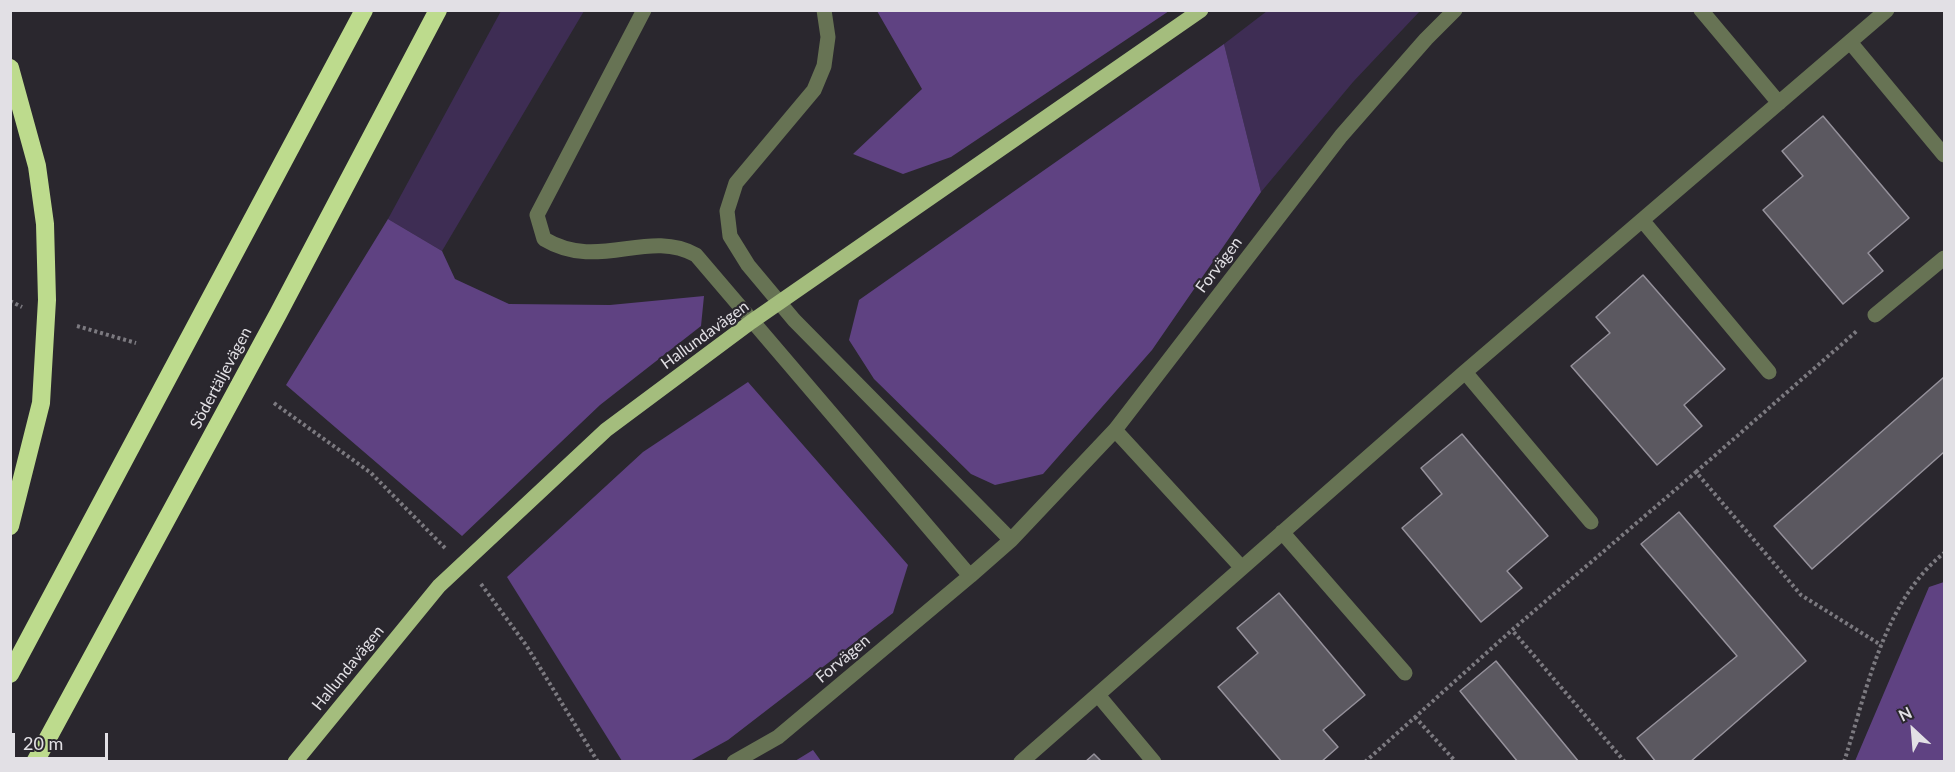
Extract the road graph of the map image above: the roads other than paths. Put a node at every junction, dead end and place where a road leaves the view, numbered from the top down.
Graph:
1 (364, 10) edge
2 (438, 10) edge
3 (644, 10) edge
4 (824, 10) edge
5 (1200, 10) edge
6 (1455, 10) edge
7 (1701, 10) edge
8 (1887, 10) edge
9 (1850, 42) junction
10 (10, 68) edge
11 (1779, 103) junction
12 (1944, 155) edge
13 (1642, 220) junction
14 (1944, 258) edge
15 (781, 302) junction
16 (1875, 315) road end
17 (751, 322) junction
18 (1465, 372) junction
19 (1769, 372) dead end
20 (1115, 430) junction
21 (1591, 522) dead end
22 (10, 526) edge
23 (1282, 532) junction
24 (1011, 540) junction
25 (1242, 568) junction
26 (970, 576) junction
27 (1405, 673) dead end
28 (10, 674) edge
29 (1098, 694) junction
30 (35, 762) edge
31 (295, 762) edge
32 (734, 762) edge
33 (1022, 762) edge
34 (1154, 762) edge

1 - 28 highway
2 - 30 highway, Södertäljevägen
3 - 17 street
4 - 15 street
5 - 15 main road, Hallundavägen
6 - 20 street, Forvägen
7 - 11 street
8 - 9 street
9 - 11 street
9 - 12 street
10 - 22 highway
11 - 13 street
13 - 18 street
13 - 19 street
14 - 16 street
15 - 17 main road, Hallundavägen
15 - 24 street
17 - 26 street
17 - 31 main road, Hallundavägen
18 - 21 street
18 - 23 street
20 - 24 street, Forvägen
20 - 25 street
23 - 25 street
23 - 27 street
24 - 26 street, Forvägen
25 - 29 street
26 - 32 street, Forvägen
29 - 33 street
29 - 34 street

